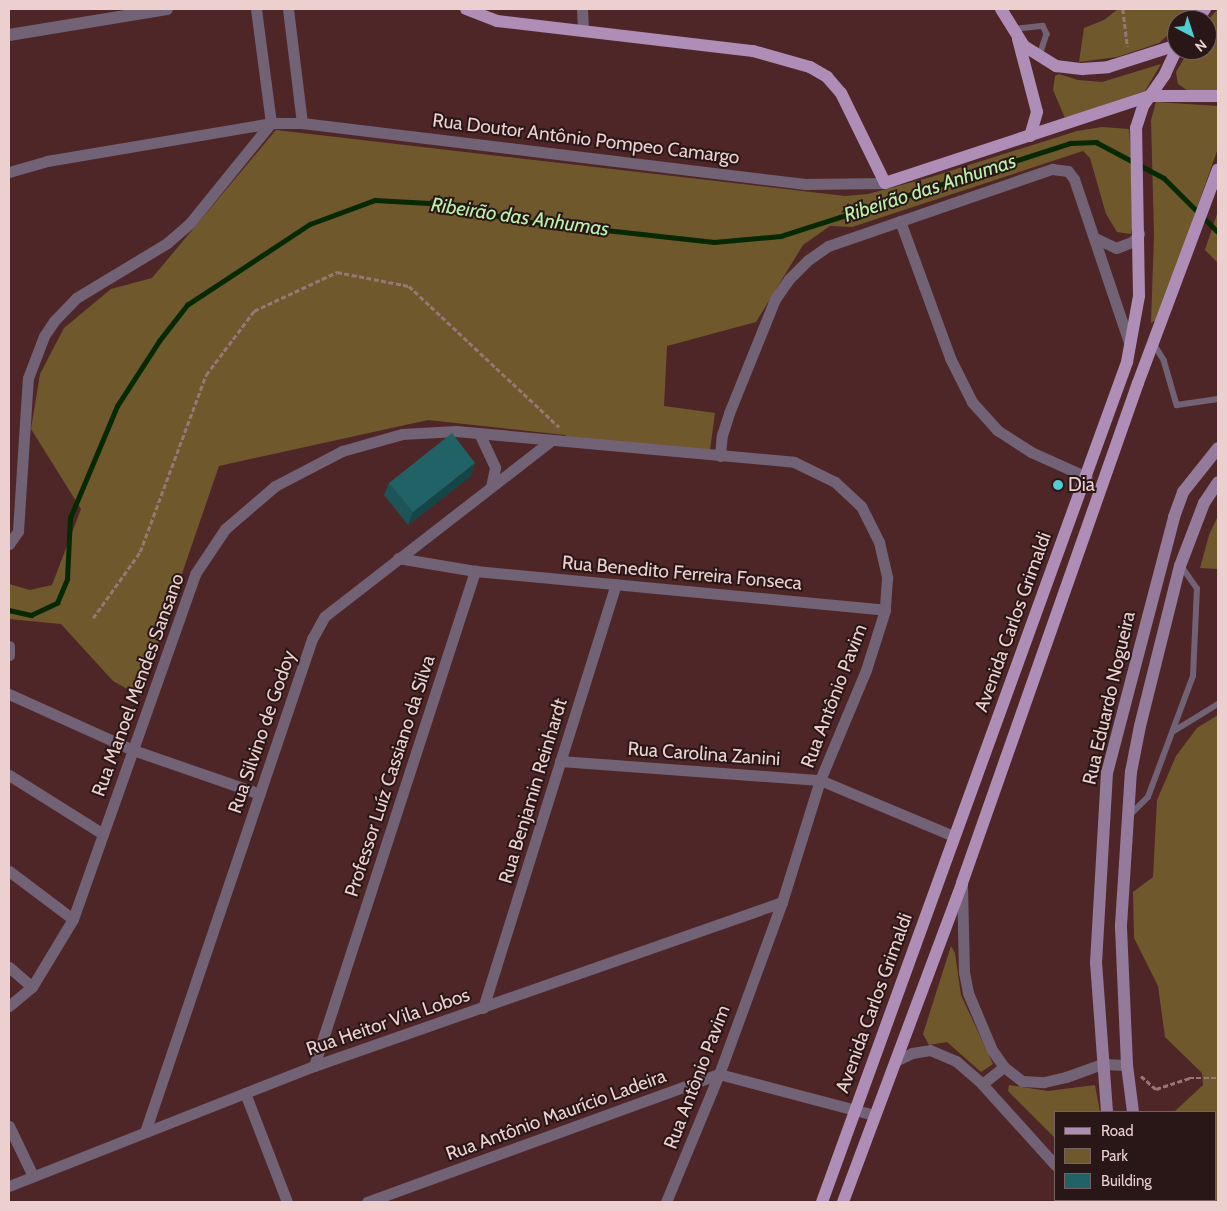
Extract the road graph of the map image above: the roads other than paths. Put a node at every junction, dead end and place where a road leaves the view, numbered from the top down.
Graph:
1 (167, 9) edge
2 (256, 9) edge
3 (288, 9) edge
4 (466, 9) edge
5 (582, 9) edge
6 (1001, 9) edge
7 (583, 31) junction
8 (1015, 33) junction
9 (9, 35) edge
10 (1167, 50) edge
11 (1040, 58) junction
12 (1171, 60) edge
13 (1149, 96) junction
14 (1218, 96) edge
15 (271, 123) junction
16 (302, 124) junction
17 (1030, 136) junction
18 (1218, 169) edge
19 (9, 172) edge
20 (884, 183) junction
21 (900, 221) junction
22 (1138, 234) junction
23 (1097, 239) junction
24 (1153, 344) junction
25 (1130, 345) junction
26 (1218, 399) edge
27 (479, 433) junction
28 (551, 441) junction
29 (1218, 448) edge
30 (720, 456) junction
31 (1087, 477) junction
32 (1218, 482) edge
33 (491, 486) junction
34 (9, 544) edge
35 (398, 558) junction
36 (1180, 566) junction
37 (476, 571) junction
38 (616, 584) junction
39 (885, 610) junction
40 (9, 694) edge
41 (1218, 704) edge
42 (1174, 731) junction
43 (133, 750) junction
44 (560, 761) junction
45 (9, 775) edge
46 (820, 780) junction
47 (260, 794) junction
48 (1128, 817) junction
49 (103, 834) junction
50 (954, 836) junction
51 (9, 871) edge
52 (962, 884) junction
53 (782, 902) junction
54 (73, 918) junction
55 (9, 967) edge
56 (32, 987) junction
57 (9, 1006) edge
58 (483, 1008) junction
59 (895, 1062) junction
60 (1101, 1064) junction
61 (1127, 1065) junction
62 (314, 1066) junction
63 (1004, 1067) junction
64 (719, 1074) junction
65 (982, 1084) junction
66 (245, 1093) junction
67 (856, 1111) junction
68 (1107, 1111) edge
69 (1133, 1111) edge
70 (874, 1116) junction
71 (9, 1126) edge
72 (145, 1132) junction
73 (1054, 1164) edge
74 (33, 1176) junction
75 (9, 1186) edge
76 (287, 1202) edge
77 (367, 1202) edge
78 (666, 1202) edge
79 (822, 1202) edge
80 (843, 1202) edge

1 - 9 street
2 - 15 street
3 - 16 street
4 - 7 main road
5 - 7 street
6 - 8 main road
7 - 20 main road
8 - 11 main road
8 - 11 lane
8 - 17 main road
10 - 11 main road
12 - 13 main road, Avenida Carlos Grimaldi
13 - 14 main road, Rua Doutor Antônio Pompeo Camargo
13 - 17 main road, Rua Doutor Antônio Pompeo Camargo
13 - 22 main road, Avenida Carlos Grimaldi
15 - 16 street, Rua Doutor Antônio Pompeo Camargo
15 - 19 street, Rua Doutor Antônio Pompeo Camargo
15 - 34 street
16 - 20 street, Rua Doutor Antônio Pompeo Camargo
17 - 20 main road, Rua Doutor Antônio Pompeo Camargo
18 - 24 main road, Avenida Carlos Grimaldi
21 - 23 street
21 - 30 street
21 - 31 street
22 - 23 street
22 - 25 main road, Avenida Carlos Grimaldi
23 - 25 street
24 - 26 lane
24 - 52 main road, Avenida Carlos Grimaldi
25 - 31 main road, Avenida Carlos Grimaldi
27 - 28 street, Rua Manoel Mendes Sansano
27 - 33 street
27 - 43 street, Rua Manoel Mendes Sansano
28 - 30 street, Rua Antônio Pavim
28 - 33 street, Rua Silvino de Godoy
29 - 60 main road, Rua Eduardo Nogueira
30 - 39 street, Rua Antônio Pavim
31 - 50 main road, Avenida Carlos Grimaldi
32 - 36 main road, Rua Eduardo Nogueira
33 - 35 street, Rua Silvino de Godoy
35 - 37 street
35 - 47 street, Rua Silvino de Godoy
36 - 42 lane
36 - 48 main road, Rua Eduardo Nogueira
37 - 38 street, Rua Benedito Ferreira Fonseca
37 - 62 street, Professor Luíz Cassiano da Silva
38 - 39 street, Rua Benedito Ferreira Fonseca
38 - 44 street, Rua Benjamin Reinhardt
39 - 46 street, Rua Antônio Pavim
40 - 43 street
41 - 42 lane
42 - 48 lane
43 - 47 street
43 - 49 street, Rua Manoel Mendes Sansano
44 - 46 street, Rua Carolina Zanini
44 - 58 street, Rua Benjamin Reinhardt
45 - 49 street
46 - 50 street, Rua Carolina Zanini
46 - 53 street, Rua Antônio Pavim
47 - 72 street, Rua Silvino de Godoy
48 - 61 main road, Rua Eduardo Nogueira
49 - 54 street, Rua Manoel Mendes Sansano
50 - 67 main road, Avenida Carlos Grimaldi
51 - 54 street
52 - 59 main road, Avenida Carlos Grimaldi
52 - 63 street
53 - 58 street, Rua Heitor Vila Lobos
53 - 64 street, Rua Antônio Pavim
54 - 56 street, Rua Manoel Mendes Sansano
55 - 56 street
56 - 57 street, Rua Manoel Mendes Sansano
58 - 62 street, Rua Heitor Vila Lobos
59 - 65 street
59 - 70 main road, Avenida Carlos Grimaldi
60 - 61 street
60 - 63 street
60 - 68 main road, Rua Eduardo Nogueira
61 - 69 main road, Rua Eduardo Nogueira
62 - 66 street, Rua Heitor Vila Lobos
63 - 65 street
64 - 67 street
64 - 77 street, Rua Antônio Maurício Ladeira
64 - 78 street, Rua Antônio Pavim
65 - 73 street
66 - 72 street, Rua Heitor Vila Lobos
66 - 76 street
67 - 70 street
67 - 79 main road, Avenida Carlos Grimaldi
70 - 80 main road, Avenida Carlos Grimaldi
71 - 74 street
72 - 74 street, Rua Heitor Vila Lobos
74 - 75 street, Rua Heitor Vila Lobos

